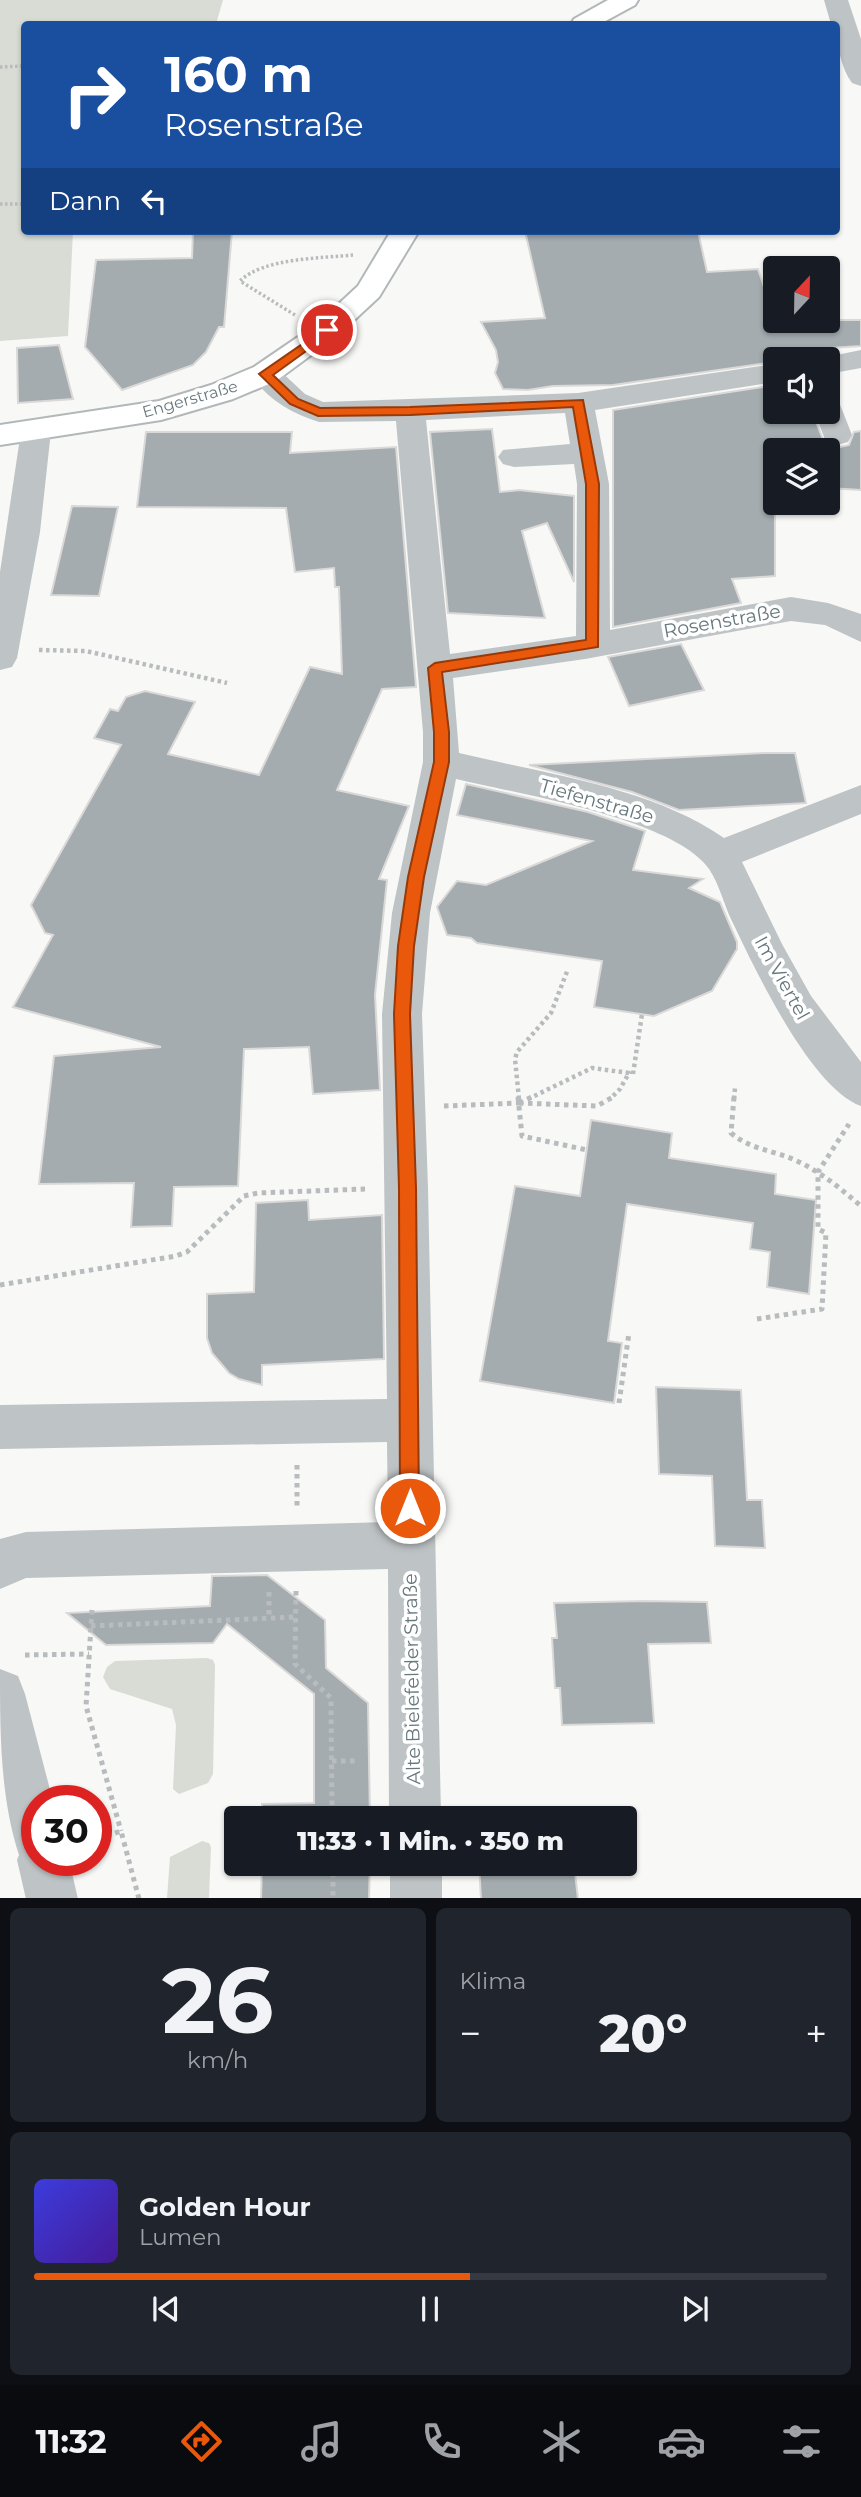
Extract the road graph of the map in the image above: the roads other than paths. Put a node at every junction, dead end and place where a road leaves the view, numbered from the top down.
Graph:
1 (625, 0) edge
2 (836, 0) edge
3 (588, 21) edge
4 (861, 78) edge
5 (402, 235) edge
6 (861, 359) edge
7 (840, 363) edge
8 (265, 374) junction
9 (763, 375) edge
10 (578, 403) junction
11 (410, 411) junction
12 (36, 431) junction
13 (0, 435) edge
14 (587, 453) junction
15 (514, 457) dead end
16 (857, 622) edge
17 (593, 644) junction
18 (1, 654) edge
19 (435, 668) junction
20 (441, 762) junction
21 (861, 799) edge
22 (720, 855) junction
23 (857, 1103) edge
24 (410, 1420) junction
25 (0, 1427) edge
26 (410, 1545) junction
27 (0, 1565) edge
28 (12, 1675) edge
29 (29, 1785) edge
30 (415, 1806) edge
31 (47, 1876) edge
32 (416, 1876) edge
33 (52, 1898) edge
34 (416, 1898) edge

1 - 3 main road
2 - 4 street
5 - 8 main road, Engerstraße
6 - 7 street
8 - 11 street
8 - 12 main road, Engerstraße
9 - 10 street
10 - 11 street
10 - 14 street
11 - 19 street, Alte Bielefelder Straße
12 - 13 main road, Engerstraße
12 - 18 street
14 - 15 street
14 - 17 street
16 - 17 street, Rosenstraße
17 - 19 street, Rosenstraße
19 - 20 street, Alte Bielefelder Straße
20 - 22 street, Tiefenstraße
20 - 24 street, Alte Bielefelder Straße
21 - 22 street
22 - 23 street, Im Viertel
24 - 25 street
24 - 26 street, Alte Bielefelder Straße
26 - 27 street
26 - 30 street, Alte Bielefelder Straße
28 - 29 street
31 - 33 street
32 - 34 street

